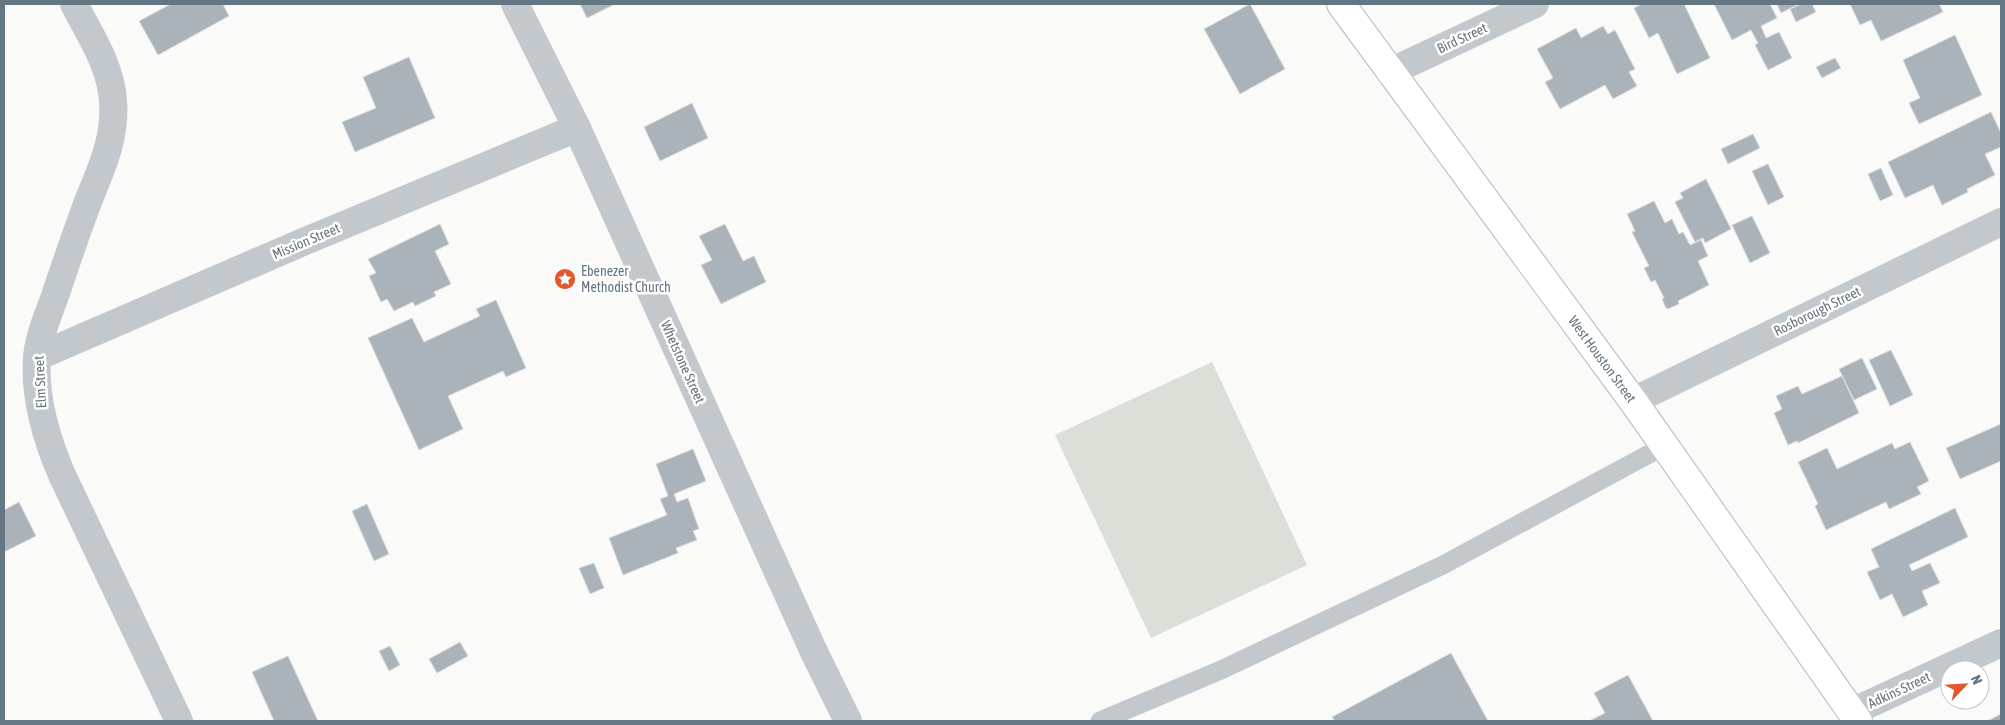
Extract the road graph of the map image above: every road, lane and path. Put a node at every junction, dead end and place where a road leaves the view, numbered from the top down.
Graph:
1 (74, 4) edge
2 (515, 4) edge
3 (1341, 4) edge
4 (1535, 4) edge
5 (1390, 72) junction
6 (577, 128) junction
7 (2001, 222) edge
8 (37, 357) junction
9 (1633, 401) junction
10 (1664, 446) junction
11 (2001, 643) edge
12 (1855, 716) edge
13 (180, 721) edge
14 (848, 721) edge
15 (1100, 721) edge

1 - 8 street, Elm Street
2 - 6 street, Whetstone Street
3 - 5 main road, West Houston Street
4 - 5 street, Bird Street
5 - 9 main road, West Houston Street
6 - 8 street, Mission Street
6 - 14 street, Whetstone Street
7 - 9 street, Rosborough Street
8 - 13 street, Elm Street
9 - 10 main road, West Houston Street
10 - 12 main road, West Houston Street
10 - 15 lane
11 - 12 street, Adkins Street

